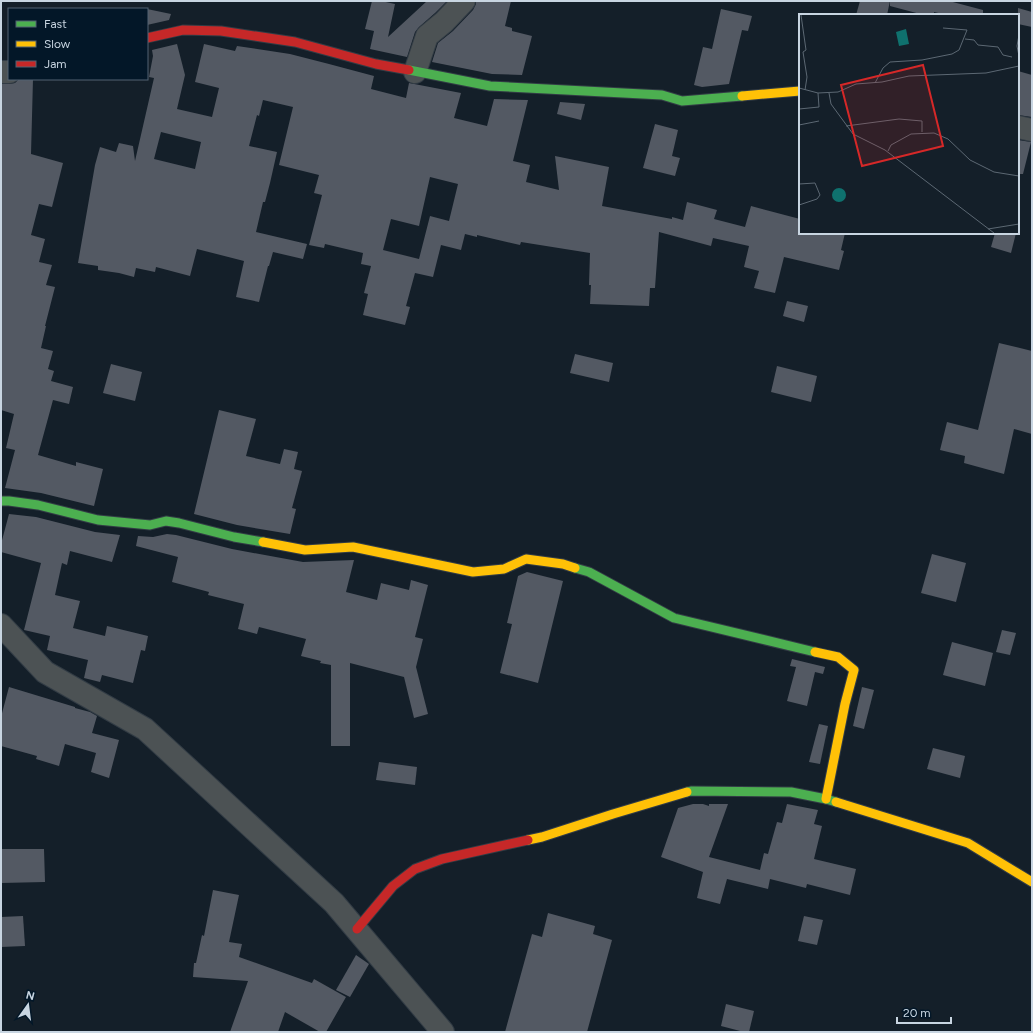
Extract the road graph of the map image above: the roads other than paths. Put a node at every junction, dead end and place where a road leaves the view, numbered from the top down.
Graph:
1 (464, 1) edge
2 (148, 38) edge
3 (414, 72) junction
4 (799, 91) edge
5 (1019, 126) edge
6 (1032, 130) edge
7 (1, 501) edge
8 (1, 625) edge
9 (826, 799) junction
10 (1032, 882) edge
11 (357, 929) junction
12 (443, 1032) edge

1 - 3 street
2 - 3 street
3 - 4 street
5 - 6 street
7 - 9 street
8 - 11 street
9 - 10 street
9 - 11 street
11 - 12 street

